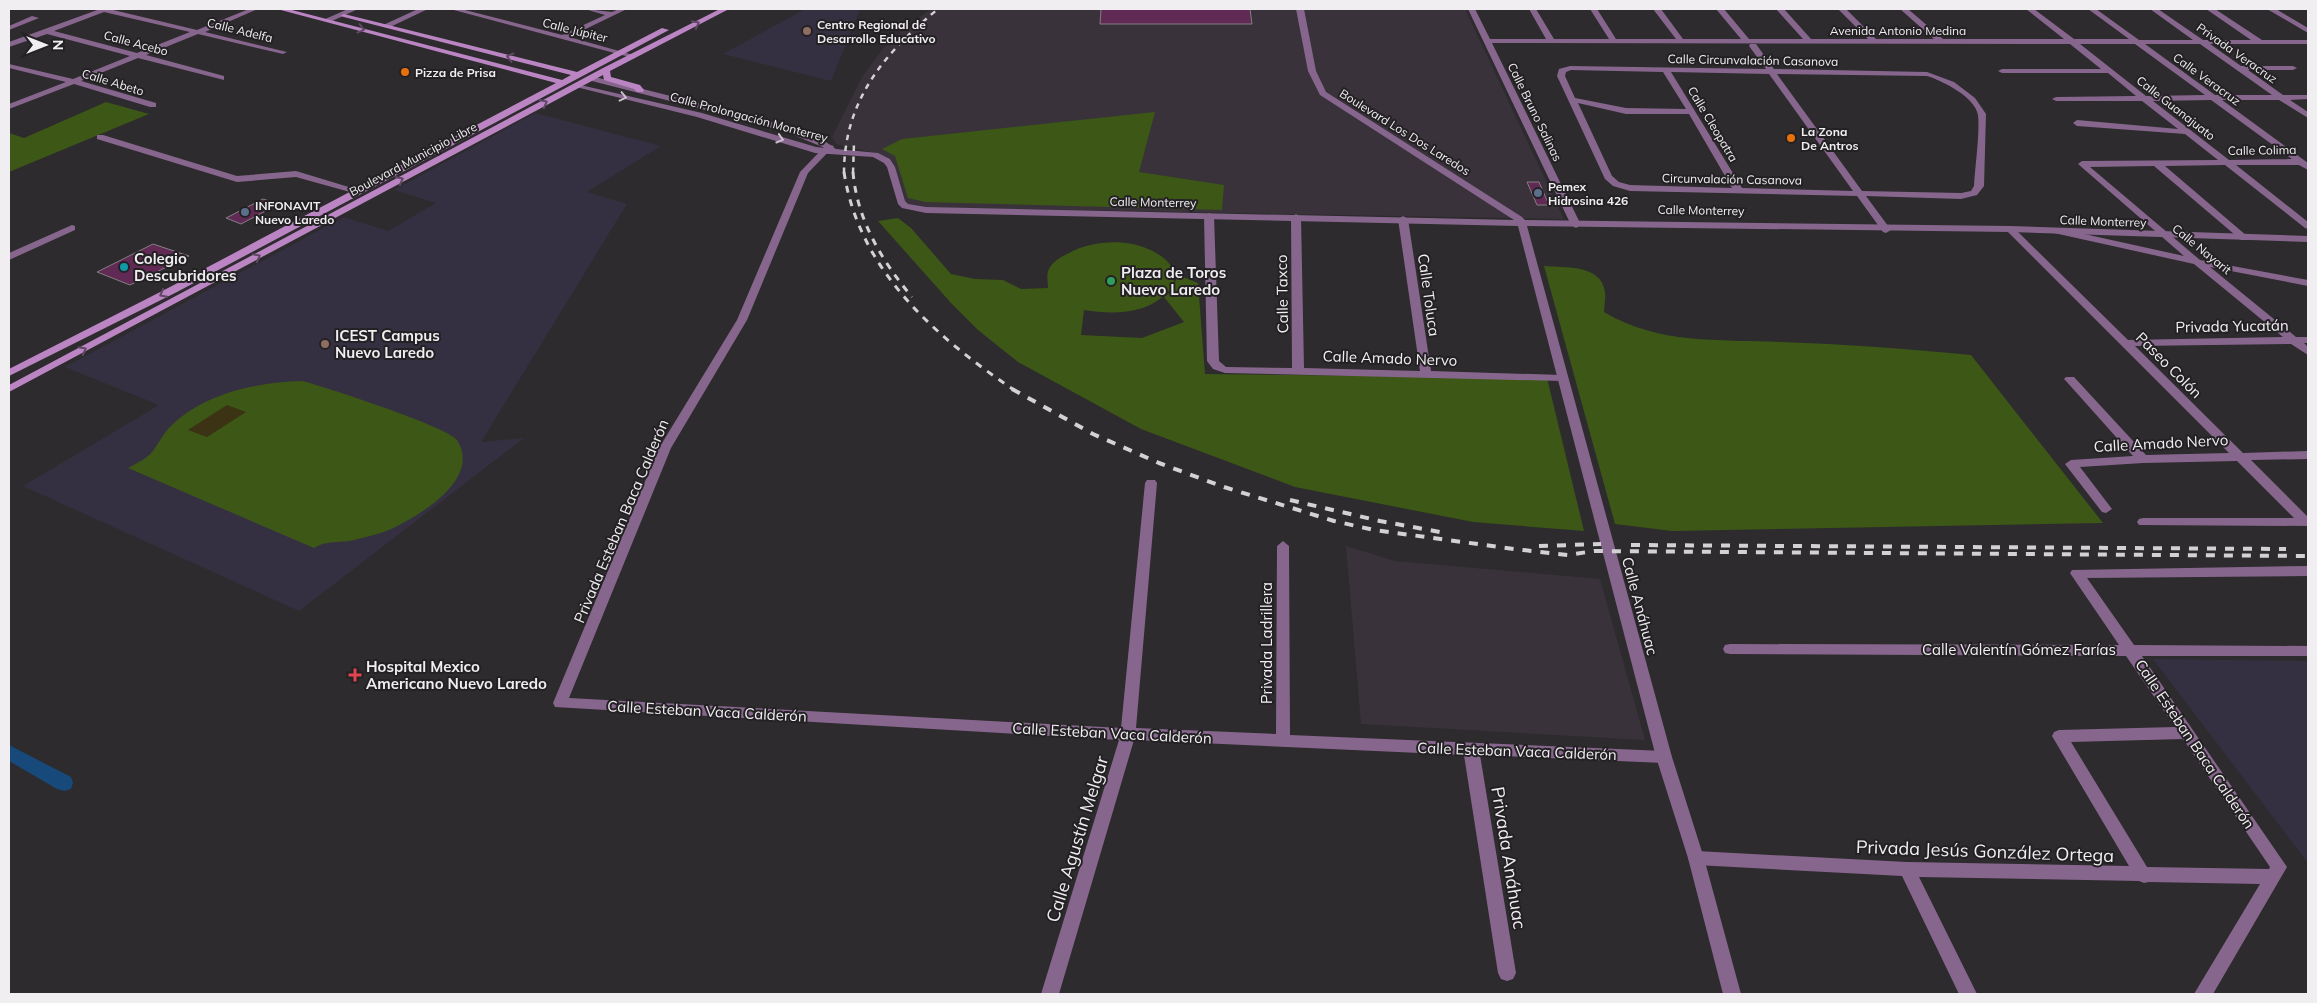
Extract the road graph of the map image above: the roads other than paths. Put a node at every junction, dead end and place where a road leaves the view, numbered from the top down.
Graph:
1 (105, 9) edge
2 (255, 9) edge
3 (280, 9) edge
4 (314, 9) edge
5 (354, 9) edge
6 (424, 9) edge
7 (454, 9) edge
8 (588, 9) edge
9 (624, 9) edge
10 (707, 9) edge
11 (725, 9) edge
12 (1300, 9) edge
13 (1472, 9) edge
14 (1533, 9) edge
15 (1594, 9) edge
16 (1657, 9) edge
17 (1720, 9) edge
18 (1780, 9) edge
19 (1842, 9) edge
20 (1904, 9) edge
21 (2030, 9) edge
22 (2092, 9) edge
23 (2154, 9) edge
24 (2210, 9) edge
25 (2271, 9) edge
26 (612, 14) junction
27 (340, 15) junction
28 (35, 18) dead end
29 (327, 20) junction
30 (385, 26) junction
31 (9, 28) edge
32 (46, 31) junction
33 (198, 31) junction
34 (2308, 31) edge
35 (658, 33) junction
36 (671, 37) junction
37 (561, 38) junction
38 (1487, 41) junction
39 (1551, 41) junction
40 (1614, 41) junction
41 (1680, 41) junction
42 (1809, 41) junction
43 (1874, 41) junction
44 (1940, 41) junction
45 (2072, 42) junction
46 (2139, 42) junction
47 (2201, 42) junction
48 (2261, 42) junction
49 (2308, 42) edge
50 (1750, 43) junction
51 (9, 45) edge
52 (283, 52) dead end
53 (620, 53) junction
54 (138, 55) junction
55 (634, 56) junction
56 (9, 66) edge
57 (2238, 68) junction
58 (2292, 68) dead end
59 (606, 70) junction
60 (1666, 70) junction
61 (1562, 71) joint
62 (1771, 71) junction
63 (2002, 71) dead end
64 (2109, 71) junction
65 (577, 74) junction
66 (221, 78) dead end
67 (591, 78) junction
68 (73, 82) junction
69 (562, 82) junction
70 (576, 86) junction
71 (640, 90) junction
72 (2141, 97) junction
73 (2213, 97) junction
74 (2282, 97) junction
75 (2308, 97) edge
76 (2056, 99) dead end
77 (1572, 100) junction
78 (153, 105) dead end
79 (9, 107) edge
80 (1691, 112) junction
81 (2308, 116) edge
82 (2077, 123) dead end
83 (2187, 132) junction
84 (100, 137) dead end
85 (829, 149) junction
86 (418, 159) junction
87 (432, 163) junction
88 (2227, 163) junction
89 (2082, 164) joint
90 (2156, 164) junction
91 (2306, 164) edge
92 (357, 191) junction
93 (1739, 191) junction
94 (1974, 193) joint
95 (1861, 194) junction
96 (1209, 216) junction
97 (1296, 217) junction
98 (306, 218) junction
99 (1403, 219) junction
100 (1521, 221) junction
101 (321, 223) junction
102 (1574, 223) junction
103 (2308, 226) edge
104 (72, 228) dead end
105 (1884, 228) junction
106 (2010, 230) junction
107 (2057, 232) junction
108 (2165, 236) junction
109 (2244, 238) junction
110 (2308, 240) edge
111 (9, 257) edge
112 (2197, 262) junction
113 (2308, 283) edge
114 (2295, 340) junction
115 (2308, 340) edge
116 (2126, 343) junction
117 (2308, 352) edge
118 (44, 356) junction
119 (58, 363) junction
120 (1298, 371) junction
121 (9, 373) edge
122 (1426, 376) junction
123 (1562, 378) junction
124 (2070, 379) dead end
125 (9, 389) edge
126 (2308, 455) edge
127 (2240, 456) junction
128 (2142, 459) junction
129 (1151, 483) dead end
130 (2106, 509) dead end
131 (2143, 522) dead end
132 (2307, 522) edge
133 (1283, 546) dead end
134 (2308, 571) edge
135 (1730, 649) dead end
136 (2131, 650) junction
137 (2308, 651) edge
138 (560, 703) joint
139 (2187, 733) junction
140 (1128, 734) junction
141 (1283, 741) junction
142 (1471, 749) junction
143 (1664, 757) junction
144 (1696, 858) junction
145 (1907, 869) junction
146 (2276, 872) junction
147 (2144, 876) junction
148 (1506, 973) dead end
149 (1050, 994) edge
150 (1732, 994) edge
151 (1968, 994) edge
152 (2202, 994) edge

1 - 32 street
1 - 33 street, Calle Adelfa
2 - 33 street
3 - 29 main road, Calle Prolongación Monterrey
4 - 27 main road, Calle Prolongación Monterrey
5 - 27 street
6 - 30 street
7 - 37 street, Calle Júpiter
8 - 26 street
9 - 26 street
10 - 35 main road, Boulevard Municipio Libre
36 -> 11 main road, Boulevard Municipio Libre
12 - 100 street, Boulevard Los Dos Laredos
13 - 38 street, Calle Bruno Salinas
14 - 39 street
15 - 40 street
16 - 41 street
17 - 50 street
18 - 42 street
19 - 43 street
20 - 44 street
21 - 45 street, Calle Guanajuato
22 - 46 street, Calle Veracruz
23 - 47 street, Privada Veracruz
24 - 48 street
25 - 34 street
26 - 37 street
27 - 29 street
27 - 30 main road, Calle Prolongación Monterrey
28 - 31 street
29 -> 69 main road, Calle Prolongación Monterrey
65 -> 30 main road, Calle Prolongación Monterrey
32 - 51 street
32 - 54 street, Calle Acebo
33 - 52 street, Calle Adelfa
33 - 54 street
35 - 36 main road
35 - 53 main road, Boulevard Municipio Libre
36 - 55 main road, Boulevard Municipio Libre
37 - 53 street, Calle Júpiter
38 - 39 street, Avenida Antonio Medina
38 - 102 street, Calle Bruno Salinas
39 - 40 street, Avenida Antonio Medina
40 - 41 street, Avenida Antonio Medina
41 - 50 street, Avenida Antonio Medina
42 - 43 street, Avenida Antonio Medina
42 - 50 street, Avenida Antonio Medina
43 - 44 street, Avenida Antonio Medina
44 - 45 street, Avenida Antonio Medina
45 - 46 street, Avenida Antonio Medina
45 - 64 street, Calle Guanajuato
46 - 47 street, Avenida Antonio Medina
46 - 73 street, Calle Veracruz
47 - 48 street, Avenida Antonio Medina
47 - 57 street, Privada Veracruz
48 - 49 street, Avenida Antonio Medina
50 - 62 street
53 - 55 street, Calle Júpiter
53 - 65 main road, Boulevard Municipio Libre
54 - 66 street, Calle Acebo
54 - 68 street
55 - 59 main road, Boulevard Municipio Libre
56 - 68 street, Calle Abeto
57 - 58 street
57 - 74 street, Privada Veracruz
59 - 67 main road, Boulevard Municipio Libre
59 - 71 main road
60 - 61 street, Calle Circunvalación Casanova
60 - 62 street, Calle Circunvalación Casanova
60 - 80 street, Calle Cleopatra
61 - 77 street, Circunvalación Casanova
62 - 94 street, Calle Circunvalación Casanova
62 - 95 street
63 - 64 street
64 - 72 street, Calle Guanajuato
65 - 67 main road, Calle Prolongación Monterrey
65 - 69 main road, Boulevard Municipio Libre
67 - 70 main road, Boulevard Municipio Libre
67 - 71 street, Calle Prolongación Monterrey
68 - 78 street, Calle Abeto
68 - 79 street
69 - 70 main road, Calle Prolongación Monterrey
69 - 86 main road, Boulevard Municipio Libre
70 -> 85 street, Calle Prolongación Monterrey
87 -> 70 main road, Boulevard Municipio Libre
71 - 85 street, Calle Prolongación Monterrey
72 - 73 street
72 - 76 street
72 - 83 street, Calle Guanajuato
73 - 74 street
73 - 91 street, Calle Veracruz
74 - 75 street
74 - 81 street, Privada Veracruz
77 - 80 street
77 - 93 street, Circunvalación Casanova
80 - 93 street, Calle Cleopatra
82 - 83 street
83 - 88 street, Calle Guanajuato
84 - 92 street
85 - 96 street, Calle Monterrey
85 - 138 street, Privada Esteban Baca Calderón
86 - 87 main road
86 - 92 main road, Boulevard Municipio Libre
101 -> 87 main road, Boulevard Municipio Libre
88 - 90 street, Calle Colima
88 - 91 street, Calle Colima
88 - 103 street, Calle Guanajuato
89 - 90 street, Calle Colima
89 - 108 street, Calle Nayarit
90 - 109 street
92 - 98 main road, Boulevard Municipio Libre
93 - 95 street, Circunvalación Casanova
94 - 95 street, Circunvalación Casanova
95 - 105 street
96 - 97 street, Calle Monterrey
96 - 120 street, Calle Amado Nervo
97 - 99 street, Calle Monterrey
97 - 120 street, Calle Taxco
98 - 101 main road
98 -> 118 main road, Boulevard Municipio Libre
99 - 100 street, Calle Monterrey
99 - 122 street, Calle Toluca
100 - 102 street, Calle Monterrey
100 - 123 street, Calle Anáhuac
119 -> 101 main road, Boulevard Municipio Libre
102 - 105 street, Calle Monterrey
104 - 111 street
105 - 106 street, Calle Monterrey
106 - 107 street, Calle Monterrey
106 - 116 street, Paseo Colón
107 - 108 street, Calle Monterrey
107 - 112 street
108 - 109 street, Calle Monterrey
108 - 112 street, Calle Nayarit
109 - 110 street, Calle Monterrey
112 - 113 street
112 - 114 street, Calle Nayarit
114 - 115 street, Privada Yucatán
114 - 116 street, Privada Yucatán
114 - 117 street, Calle Nayarit
116 - 127 street, Paseo Colón
118 - 119 main road
118 - 121 main road, Boulevard Municipio Libre
119 - 125 main road, Boulevard Municipio Libre
120 - 122 street, Calle Amado Nervo
122 - 123 street, Calle Amado Nervo
123 - 143 street, Calle Anáhuac
124 - 128 street
126 - 127 street, Calle Amado Nervo
127 - 128 street, Calle Amado Nervo
127 - 132 street, Paseo Colón
128 - 130 street, Calle Amado Nervo
129 - 140 street, Calle Agustín Melgar
131 - 132 street
133 - 141 street, Privada Ladrillera
134 - 136 street, Calle Esteban Baca Calderón
135 - 136 street, Calle Valentín Gómez Farías
136 - 137 street, Calle Valentín Gómez Farías
136 - 139 street, Calle Esteban Baca Calderón
138 - 140 street, Calle Esteban Vaca Calderón
139 - 146 street, Calle Esteban Baca Calderón
139 - 147 street
140 - 141 street, Calle Esteban Vaca Calderón
140 - 149 street, Calle Agustín Melgar
141 - 142 street, Calle Esteban Vaca Calderón
142 - 143 street, Calle Esteban Vaca Calderón
142 - 148 street, Privada Anáhuac
143 - 144 street, Calle Anáhuac
144 - 145 street, Privada Jesús González Ortega
144 - 150 street, Calle Anáhuac
145 - 147 street, Privada Jesús González Ortega
145 - 151 street
146 - 147 street, Privada Jesús González Ortega
146 - 152 street

